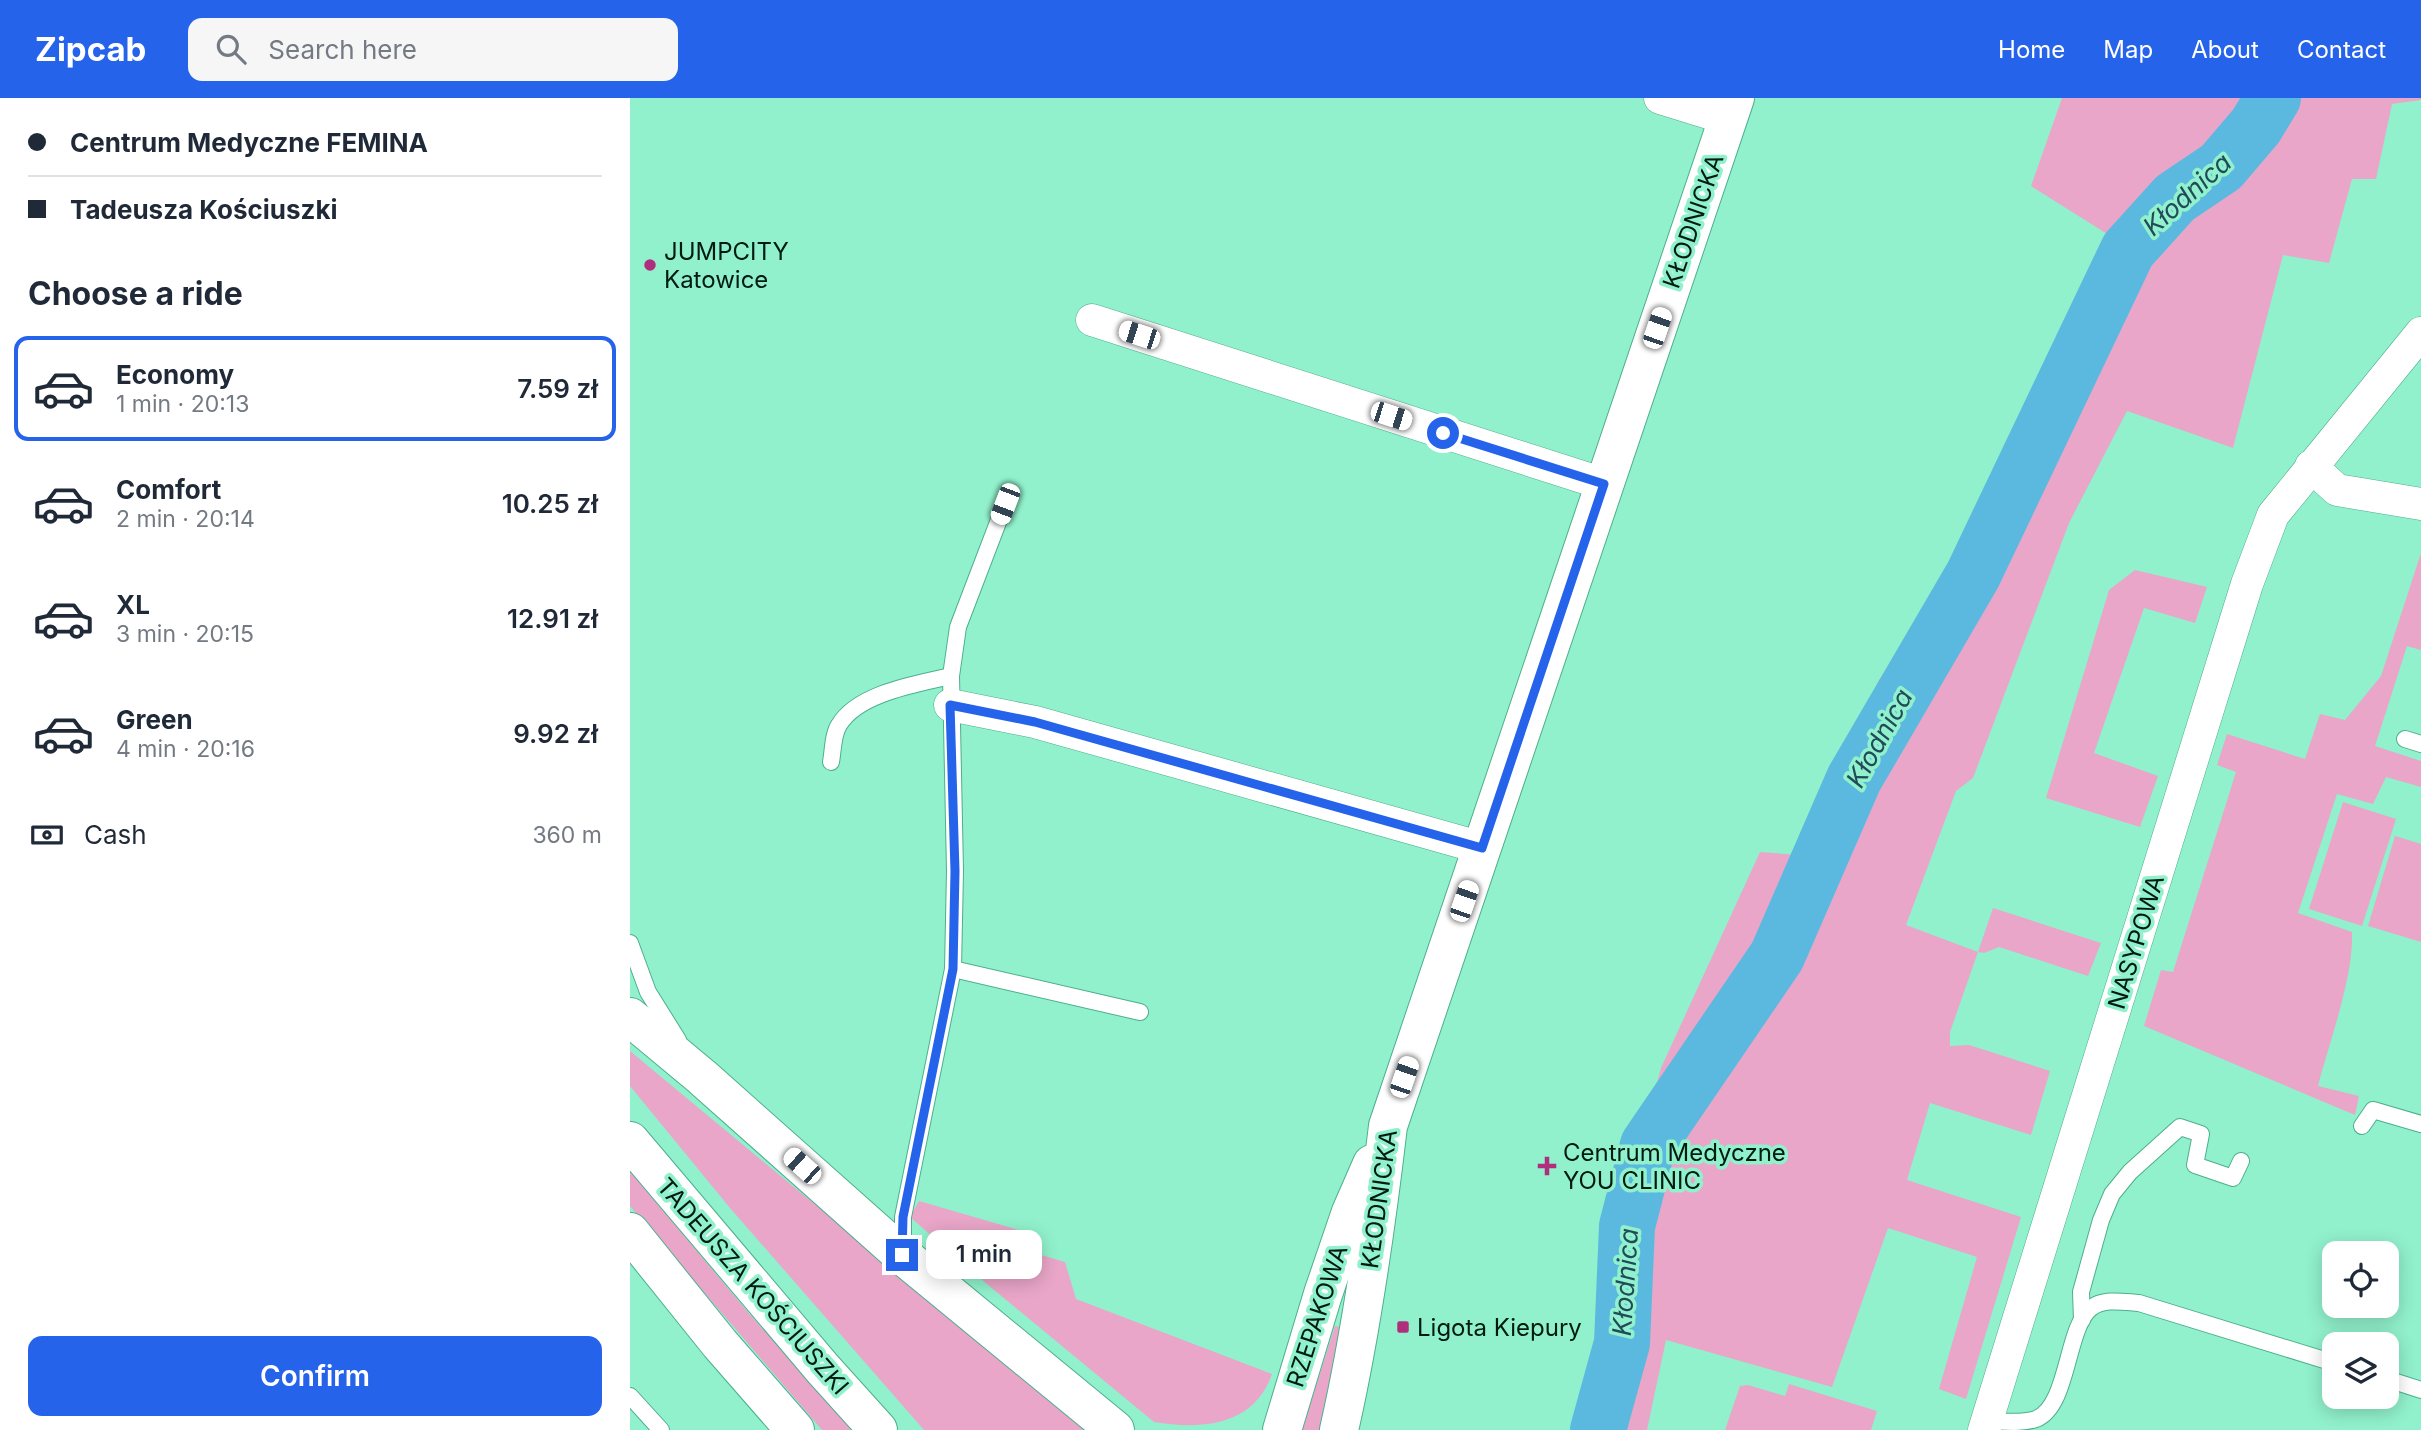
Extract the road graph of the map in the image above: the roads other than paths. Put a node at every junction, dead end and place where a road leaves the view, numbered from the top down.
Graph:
1 (1660, 98) edge
2 (1731, 109) edge
3 (1092, 320) dead end
4 (2421, 333) edge
5 (2311, 466) junction
6 (1604, 484) junction
7 (1005, 504) dead end
8 (2421, 504) edge
9 (951, 691) junction
10 (831, 762) dead end
11 (1482, 848) junction
12 (630, 943) edge
13 (953, 969) junction
14 (1140, 1012) dead end
15 (630, 1017) edge
16 (702, 1077) junction
17 (2421, 1124) edge
18 (1388, 1126) junction
19 (2362, 1126) dead end
20 (630, 1141) edge
21 (2241, 1161) dead end
22 (630, 1233) edge
23 (902, 1255) junction
24 (2082, 1321) junction
25 (2322, 1359) edge
26 (2399, 1383) edge
27 (2421, 1390) edge
28 (630, 1396) edge
29 (1985, 1425) edge
30 (1279, 1426) edge
31 (661, 1430) edge
32 (795, 1430) edge
33 (878, 1430) edge
34 (1115, 1430) edge
35 (1339, 1430) edge

1 - 2 street
2 - 6 street, KŁODNICKA
3 - 6 street
4 - 5 street, NASYPOWA
5 - 8 street
5 - 29 street, NASYPOWA
6 - 11 street, KŁODNICKA
7 - 9 lane
9 - 10 lane
9 - 11 street
9 - 13 lane
11 - 18 street, KŁODNICKA
12 - 16 lane
13 - 14 lane
13 - 23 lane
15 - 16 street
16 - 23 street
17 - 19 lane
18 - 30 street, RZEPAKOWA
18 - 35 street, KŁODNICKA
20 - 33 street, TADEUSZA KOŚCIUSZKI
21 - 24 lane
22 - 32 street
23 - 34 street
24 - 25 lane
24 - 29 lane
26 - 27 lane
28 - 31 lane

